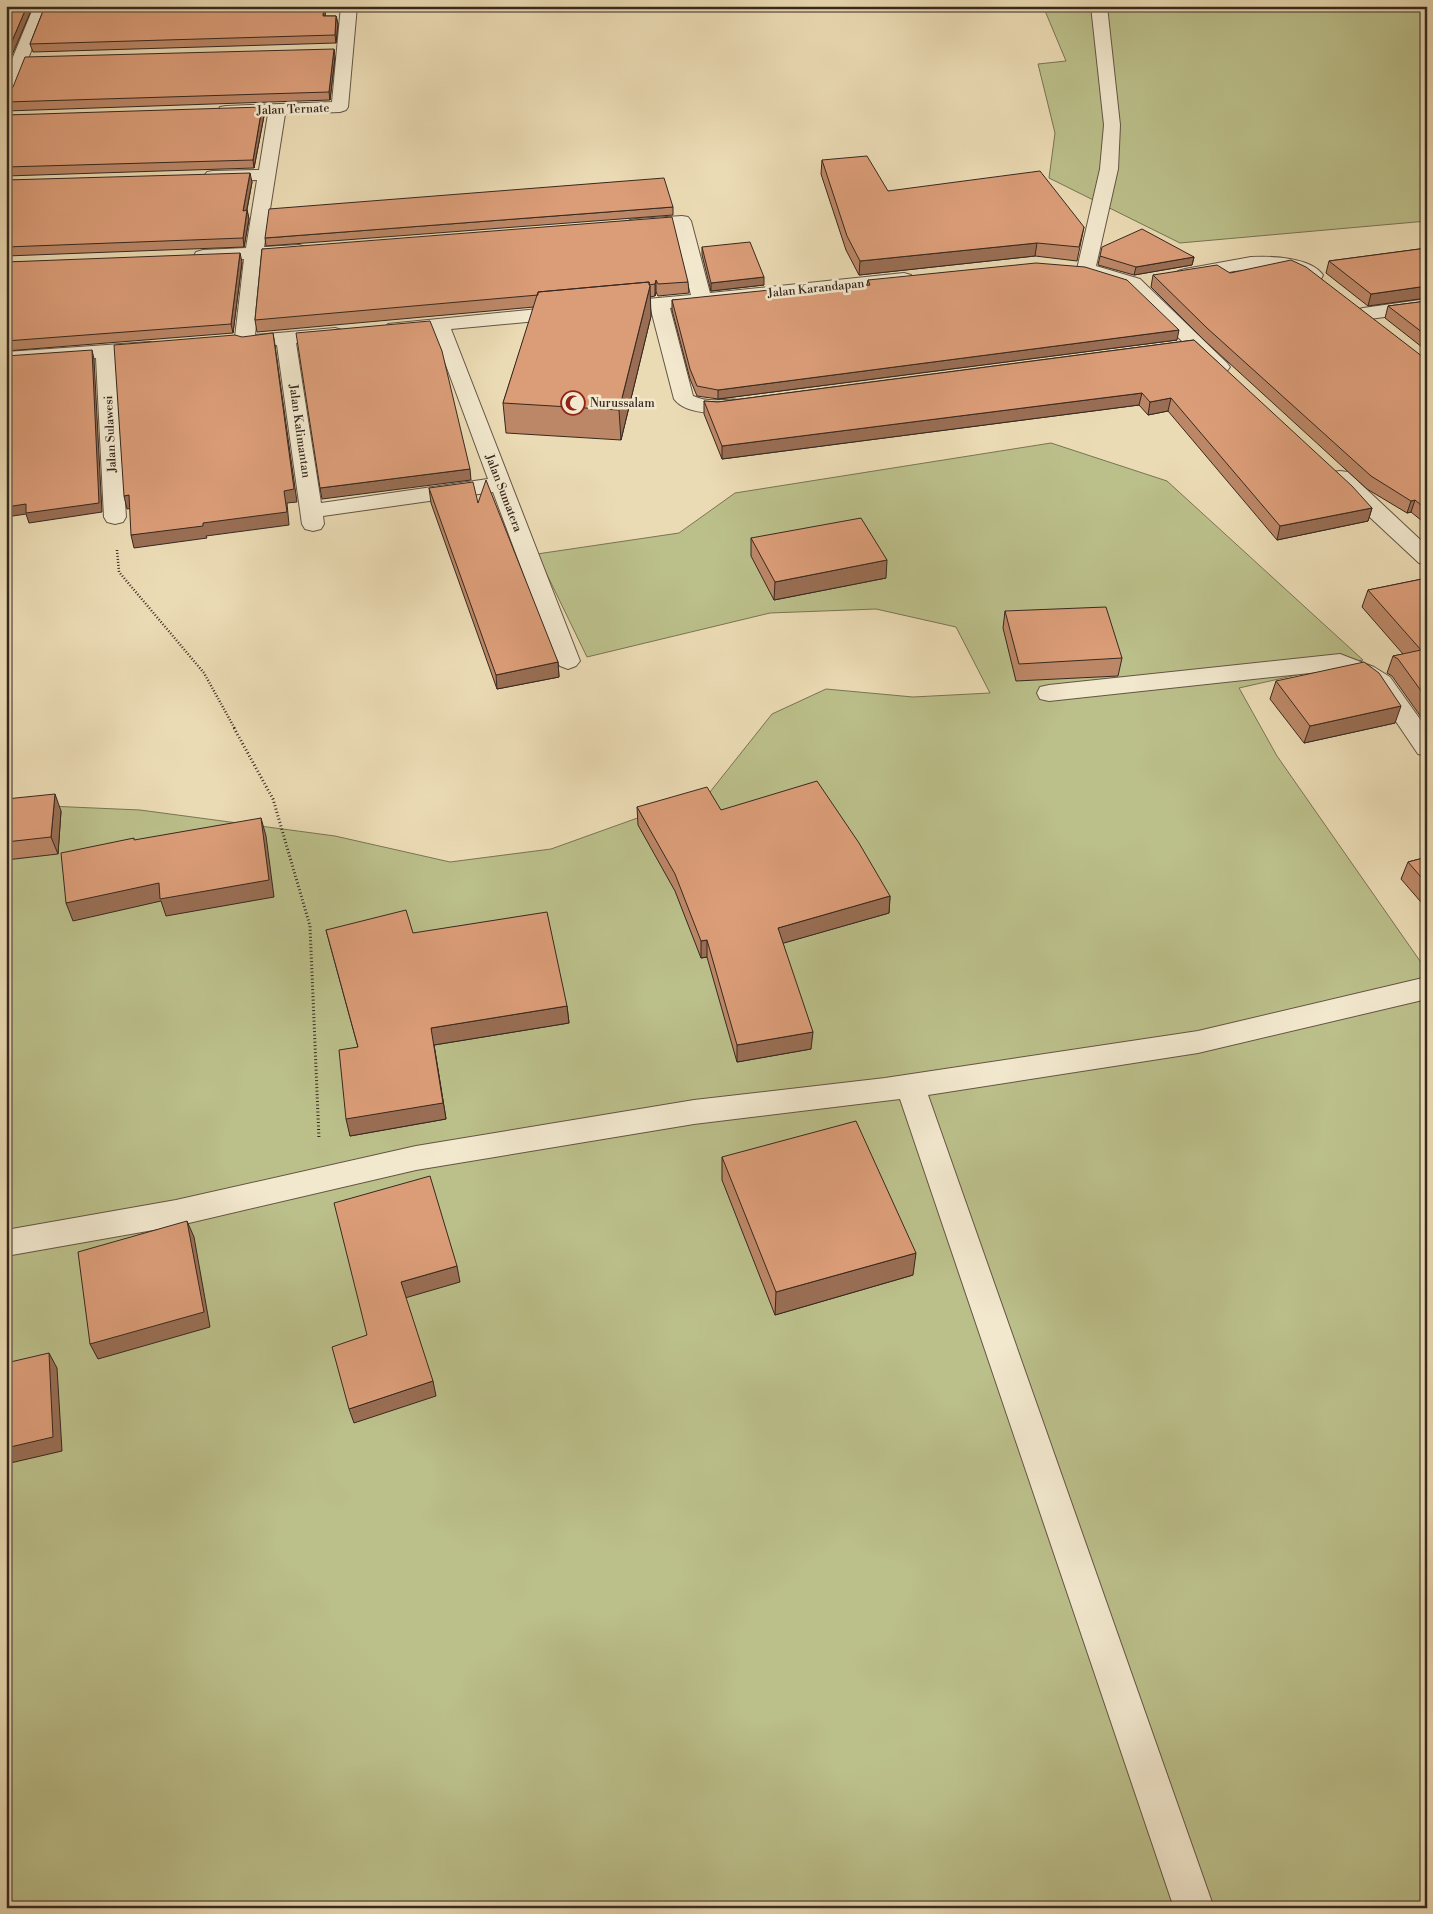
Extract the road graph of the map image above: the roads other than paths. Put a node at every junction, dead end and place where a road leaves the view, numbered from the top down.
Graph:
1 (42, 6) edge
2 (350, 6) edge
3 (1099, 6) edge
4 (326, 50) edge
5 (346, 50) junction
6 (20, 59) junction
7 (40, 59) edge
8 (6, 94) edge
9 (277, 109) junction
10 (210, 111) edge
11 (266, 175) junction
12 (196, 177) edge
13 (622, 225) edge
14 (314, 250) edge
15 (254, 254) junction
16 (185, 257) edge
17 (920, 277) edge
18 (1152, 280) junction
19 (1326, 284) edge
20 (702, 300) junction
21 (659, 304) junction
22 (1427, 305) edge
23 (440, 324) junction
24 (1382, 328) edge
25 (286, 338) junction
26 (244, 342) junction
27 (224, 343) edge
28 (165, 347) edge
29 (105, 352) junction
30 (6, 358) edge
31 (1233, 378) edge
32 (757, 402) edge
33 (1327, 466) edge
34 (501, 484) junction
35 (115, 517) road end
36 (1425, 554) edge
37 (568, 661) dead end
38 (1049, 693) dead end
39 (1427, 748) edge
40 (1427, 988) edge
41 (910, 1086) junction
42 (6, 1243) edge
43 (1194, 1908) edge

1 - 6 street
2 - 5 street
3 - 18 street
4 - 5 street
5 - 9 street, Jalan Ternate
6 - 7 street
6 - 8 street
9 - 10 street, Jalan Ternate
9 - 11 street
11 - 12 street
11 - 15 street
13 - 20 street
14 - 15 street
15 - 16 street
15 - 26 street
17 - 20 street, Jalan Karandapan
18 - 19 street
18 - 31 street
20 - 21 street, Jalan Karandapan
21 - 23 street, Jalan Karandapan
21 - 32 street
22 - 24 street
23 - 25 street, Jalan Karandapan
23 - 34 street, Jalan Sumatera
25 - 26 street, Jalan Karandapan
25 - 34 street, Jalan Kalimantan
26 - 27 street, Jalan Karandapan
28 - 29 street
29 - 30 street
29 - 35 street, Jalan Sulawesi
33 - 36 street
34 - 37 street, Jalan Sumatera
38 - 39 street
40 - 41 street
41 - 42 street
41 - 43 street

